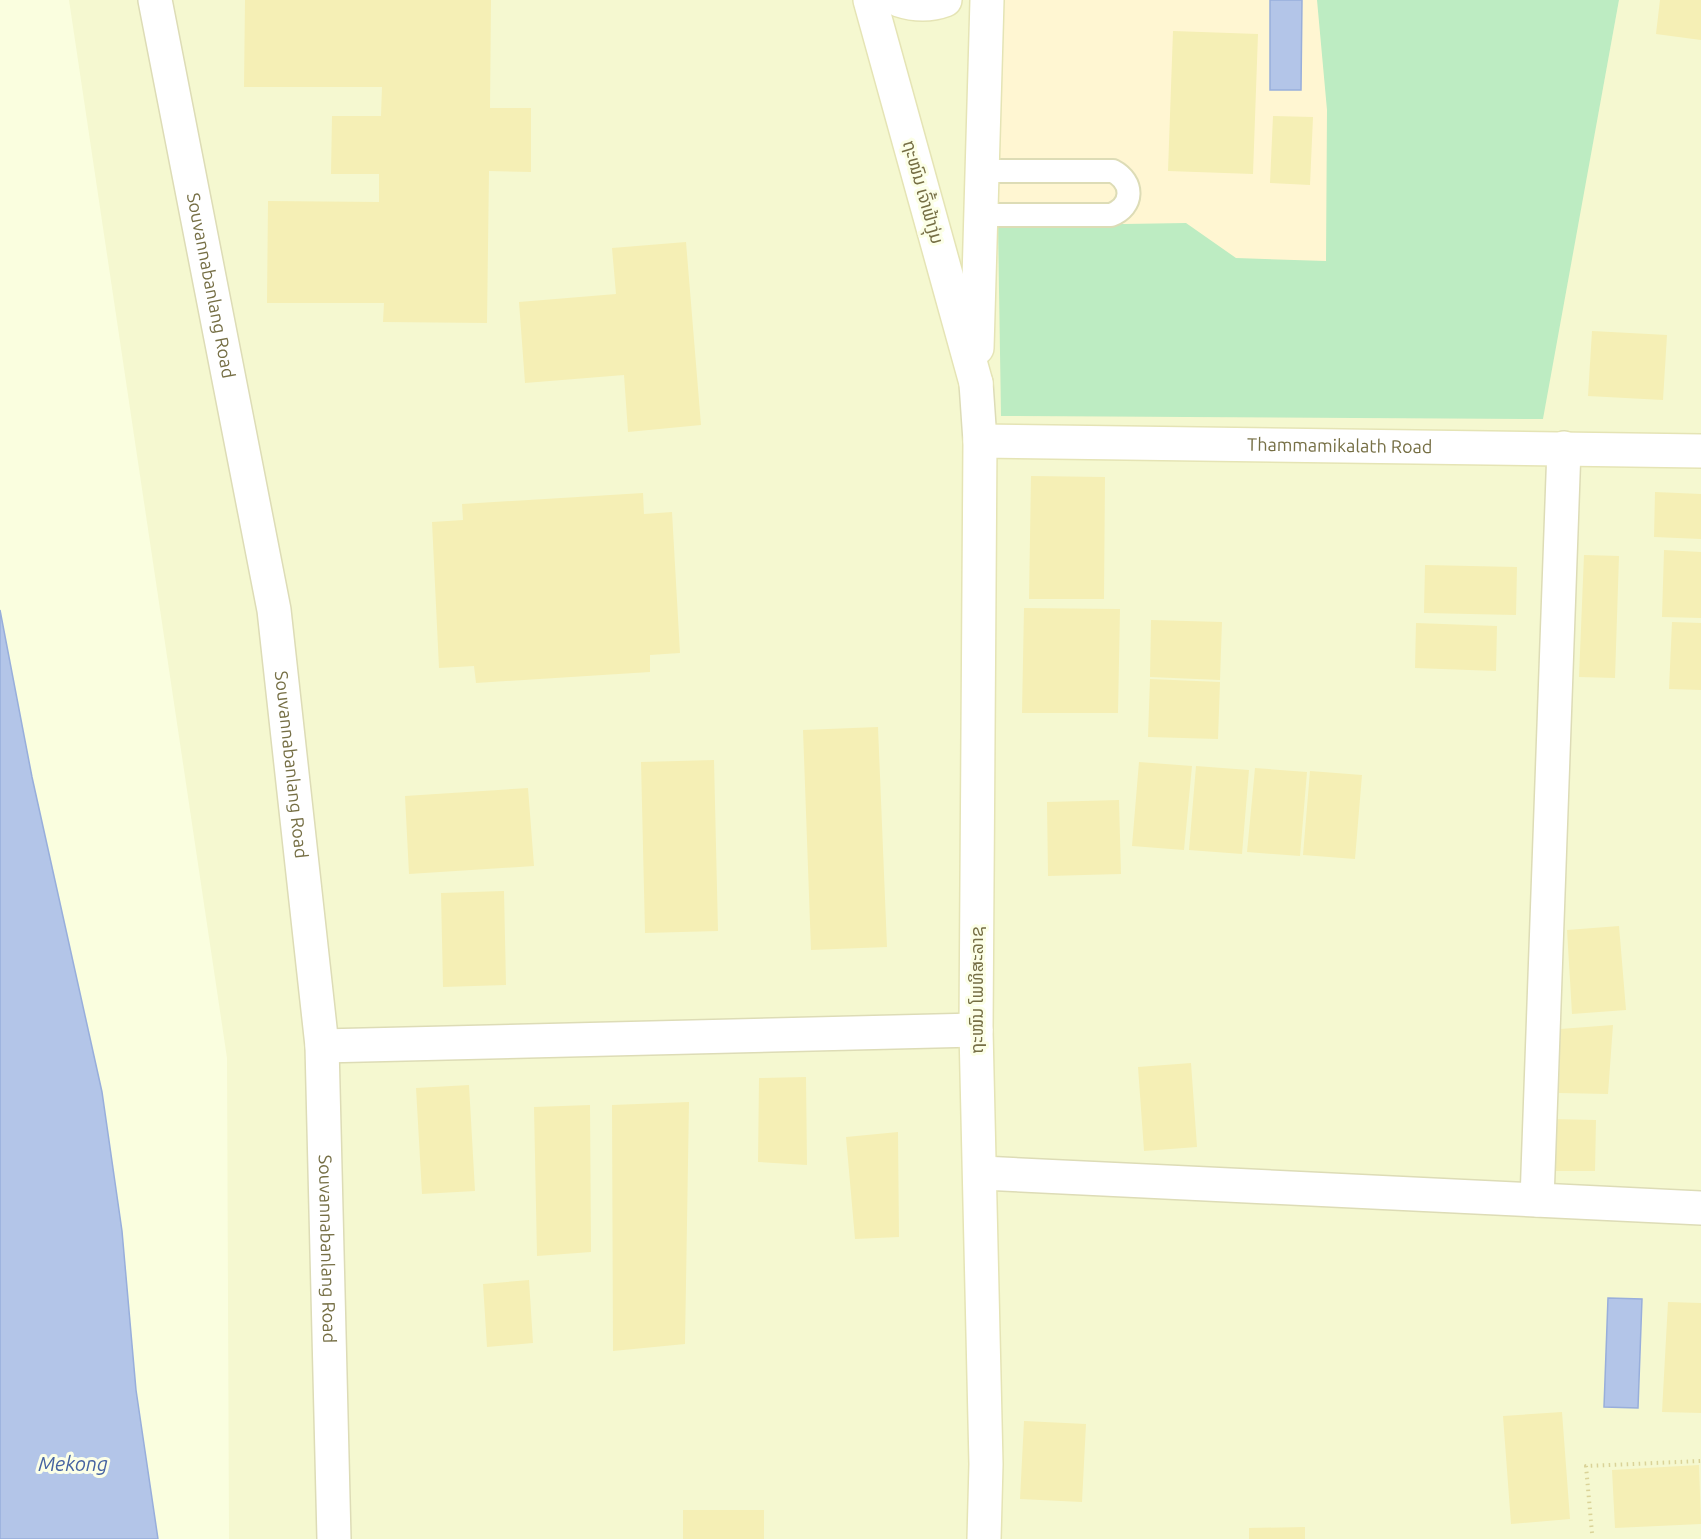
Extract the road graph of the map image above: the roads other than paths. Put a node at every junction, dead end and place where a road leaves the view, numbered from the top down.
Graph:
1 (155, 0) edge
2 (870, 0) edge
3 (898, 0) edge
4 (945, 0) edge
5 (987, 0) edge
6 (982, 171) junction
7 (981, 215) junction
8 (976, 383) junction
9 (980, 441) junction
10 (1564, 448) junction
11 (1701, 451) edge
12 (976, 1030) junction
13 (322, 1046) junction
14 (982, 1173) junction
15 (1538, 1200) junction
16 (1701, 1208) edge
17 (334, 1539) edge
18 (984, 1539) edge

1 - 13 street, Souvannabanlang Road
2 - 8 street, ຖະໜົນ ເຈົ້າຟ້າງຸ່ມ
3 - 4 street
5 - 6 street, ຖະໜົນ ເຈົ້າຟ້າງຸ່ມ
6 - 7 street, ຖະໜົນ ເຈົ້າຟ້າງຸ່ມ
6 - 7 lane
7 - 8 street, ຖະໜົນ ເຈົ້າຟ້າງຸ່ມ
8 - 9 street, ຖະໜົນ ເຈົ້າຟ້າງຸ່ມ
9 - 10 street, Thammamikalath Road
9 - 12 street, ຖະໜົນ ໂພທິສະລາຊ
10 - 11 street, Thammamikalath Road
10 - 15 street
12 - 13 street
12 - 14 street, ຖະໜົນ ໂພທິສະລາຊ
13 - 17 street, Souvannabanlang Road
14 - 15 street
14 - 18 street, ຖະໜົນ ໂພທິສະລາຊ
15 - 16 street

